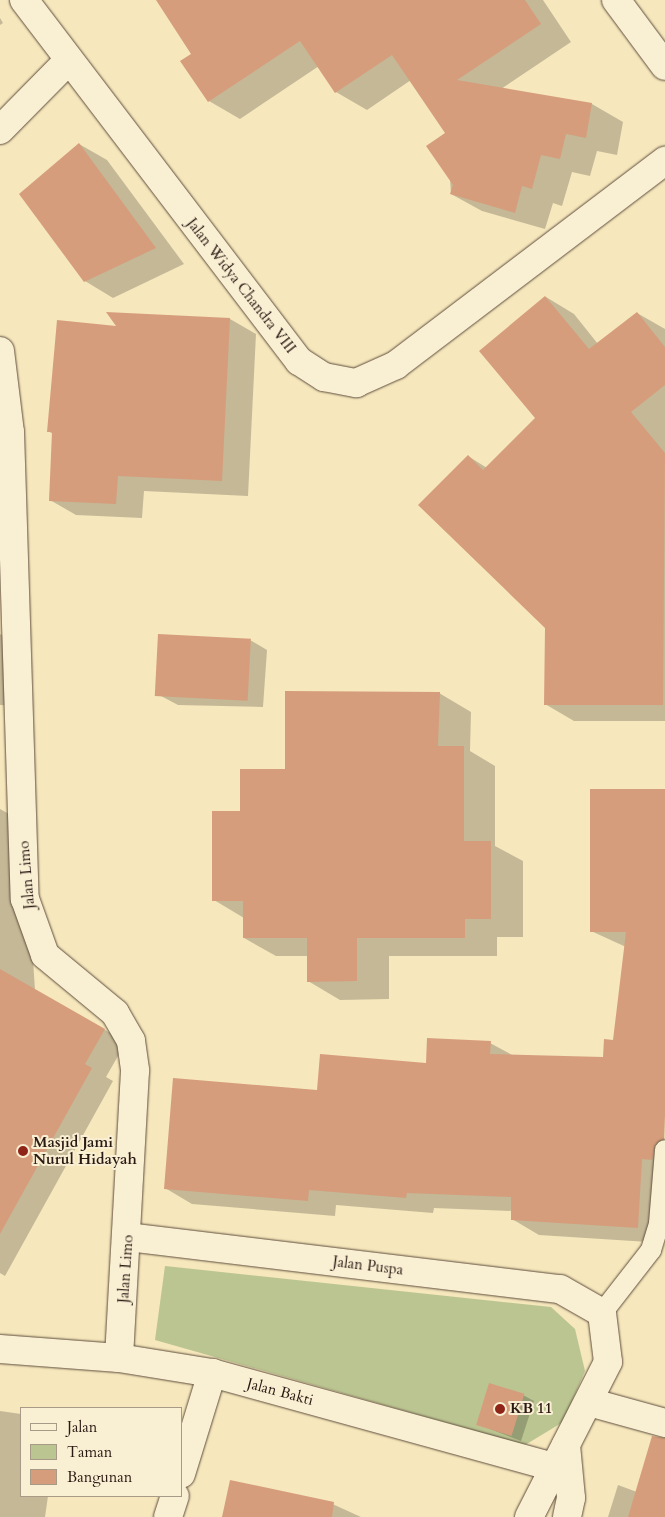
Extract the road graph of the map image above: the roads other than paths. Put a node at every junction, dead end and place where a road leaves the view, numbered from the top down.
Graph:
1 (24, 0) edge
2 (616, 0) edge
3 (68, 61) junction
4 (665, 66) edge
5 (0, 130) edge
6 (665, 161) edge
7 (0, 351) edge
8 (665, 1150) edge
9 (128, 1237) junction
10 (602, 1313) junction
11 (0, 1349) edge
12 (119, 1358) junction
13 (212, 1373) junction
14 (589, 1402) junction
15 (665, 1422) edge
16 (560, 1456) junction
17 (182, 1471) edge
18 (175, 1497) edge
19 (168, 1517) edge
20 (529, 1517) edge
21 (567, 1517) edge

1 - 3 street, Jalan Widya Chandra VIII
2 - 4 street
3 - 5 street
3 - 6 street, Jalan Widya Chandra VIII
7 - 9 street, Jalan Limo
8 - 10 lane
9 - 10 street, Jalan Puspa
9 - 12 street, Jalan Limo
10 - 14 street
11 - 12 street, Jalan Bakti
12 - 13 street, Jalan Bakti
13 - 16 street, Jalan Bakti
13 - 17 street
14 - 15 street
14 - 16 street
16 - 20 street
16 - 21 street
18 - 19 street

